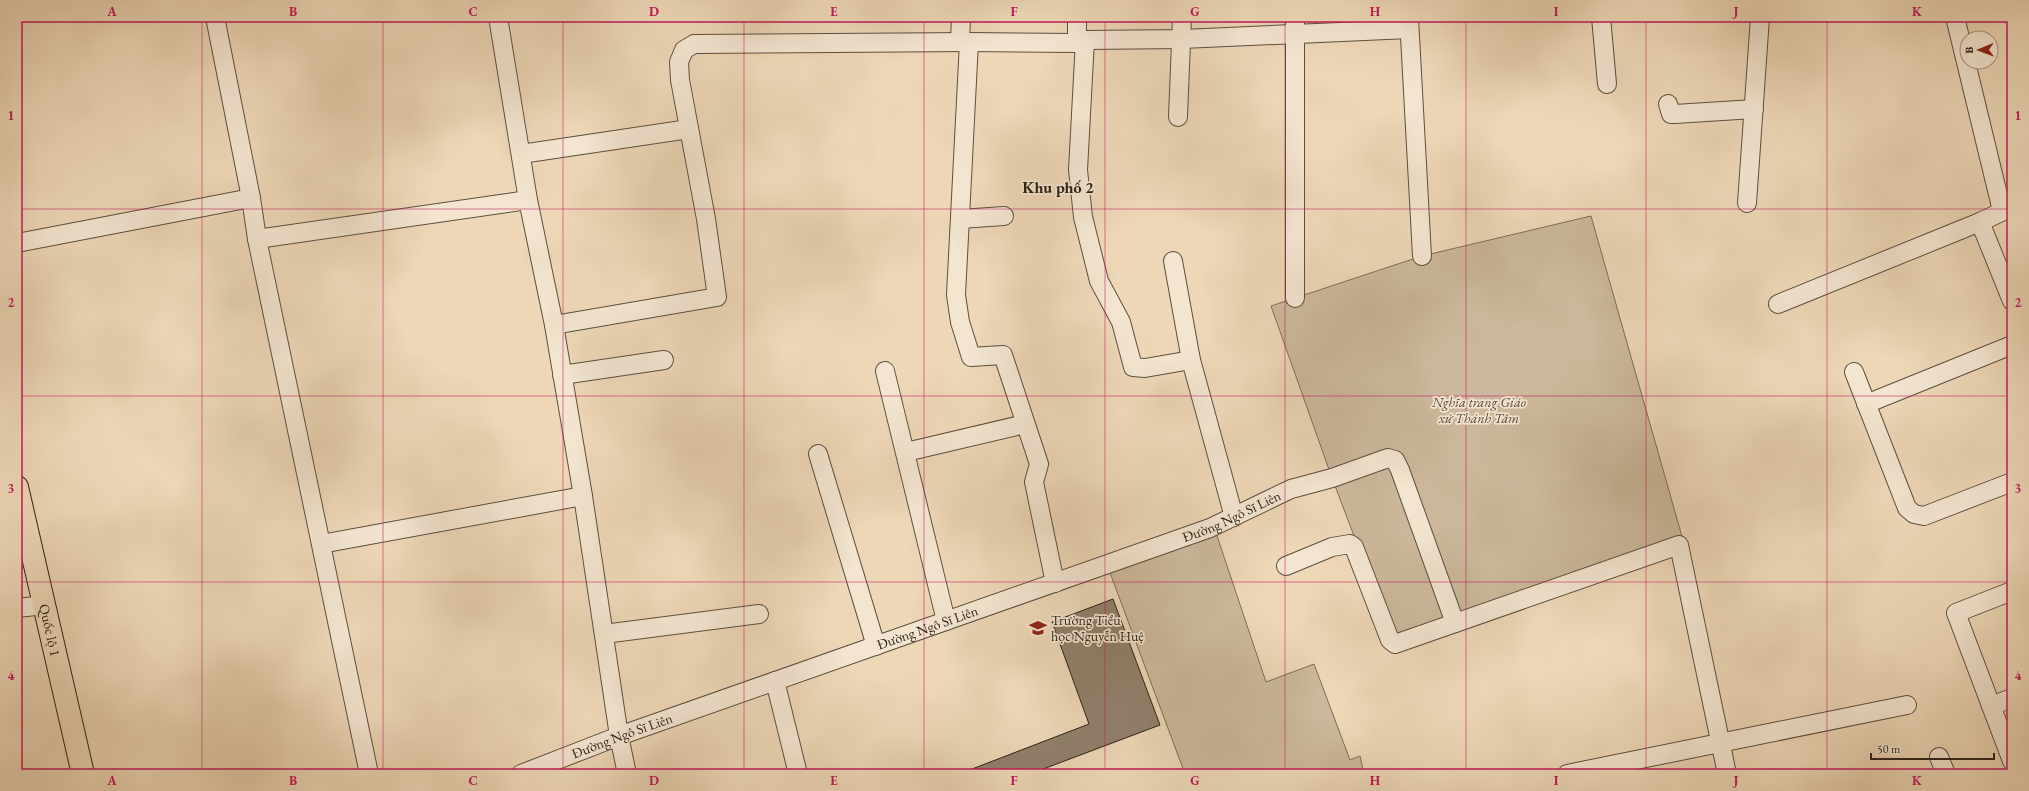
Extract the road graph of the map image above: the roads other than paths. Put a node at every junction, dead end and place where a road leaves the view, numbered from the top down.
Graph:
1 (215, 17) edge
2 (498, 17) edge
3 (961, 17) edge
4 (1077, 17) edge
5 (1182, 17) edge
6 (1601, 17) edge
7 (1760, 17) edge
8 (1956, 17) edge
9 (1409, 23) edge
10 (1295, 26) edge
11 (1182, 40) junction
12 (1081, 41) junction
13 (964, 42) junction
14 (1606, 84) dead end
15 (1668, 104) dead end
16 (1754, 109) junction
17 (1178, 117) dead end
18 (689, 129) junction
19 (520, 154) junction
20 (251, 198) junction
21 (528, 200) junction
22 (1747, 203) dead end
23 (2007, 209) edge
24 (1004, 216) dead end
25 (960, 219) junction
26 (1980, 222) junction
27 (257, 239) junction
28 (17, 243) edge
29 (1422, 256) dead end
30 (1172, 261) dead end
31 (1295, 298) dead end
32 (2012, 301) edge
33 (1778, 304) dead end
34 (554, 325) junction
35 (2012, 345) edge
36 (664, 360) dead end
37 (1191, 360) junction
38 (885, 372) dead end
39 (1854, 372) dead end
40 (562, 375) junction
41 (1866, 404) junction
42 (1025, 424) junction
43 (906, 452) junction
44 (818, 454) dead end
45 (2012, 482) edge
46 (17, 487) edge
47 (583, 496) junction
48 (1234, 517) junction
49 (321, 544) junction
50 (1286, 566) dead end
51 (1055, 583) junction
52 (2012, 591) edge
53 (45, 605) junction
54 (17, 608) edge
55 (759, 614) dead end
56 (946, 621) junction
57 (1455, 623) junction
58 (604, 634) junction
59 (876, 646) junction
60 (775, 681) junction
61 (2012, 698) edge
62 (1907, 705) dead end
63 (1991, 706) junction
64 (619, 736) junction
65 (1720, 743) junction
66 (1939, 756) dead end
67 (2012, 761) edge
68 (83, 774) edge
69 (369, 774) edge
70 (521, 774) edge
71 (627, 774) edge
72 (798, 774) edge
73 (1567, 774) edge
74 (1727, 774) edge
75 (1946, 774) edge

1 - 20 street
2 - 19 street
3 - 13 street
4 - 12 street
5 - 11 street
6 - 14 street
7 - 16 street
8 - 23 street
9 - 10 street
9 - 29 street
10 - 11 street
10 - 31 street
11 - 12 street
11 - 17 street
12 - 13 street
12 - 37 street
13 - 18 street
13 - 25 street
15 - 16 street
16 - 22 street
18 - 19 street
18 - 34 street
19 - 21 street
20 - 27 street
20 - 28 street
21 - 27 street
21 - 34 street
23 - 26 street
24 - 25 street
25 - 42 street
26 - 32 street
26 - 33 street
27 - 49 street
30 - 37 street
34 - 40 street
35 - 41 street
36 - 40 street
37 - 48 street
38 - 43 street
39 - 41 street
40 - 47 street
41 - 45 street
42 - 43 street
42 - 51 street
43 - 56 street
44 - 59 street
46 - 53 highway, Quốc lộ 1
47 - 49 street
47 - 58 street
48 - 51 street, Đường Ngô Sĩ Liên
48 - 57 street, Đường Ngô Sĩ Liên
49 - 69 street
50 - 57 street
51 - 56 street, Đường Ngô Sĩ Liên
52 - 63 street
53 - 54 street
53 - 68 highway, Quốc lộ 1
55 - 58 street
56 - 59 street, Đường Ngô Sĩ Liên
57 - 65 street
58 - 64 street
59 - 60 street, Đường Ngô Sĩ Liên
60 - 64 street, Đường Ngô Sĩ Liên
60 - 72 street
61 - 63 street
62 - 65 street
63 - 67 street
64 - 70 street, Đường Ngô Sĩ Liên
64 - 71 street
65 - 73 street
65 - 74 street
66 - 75 street

